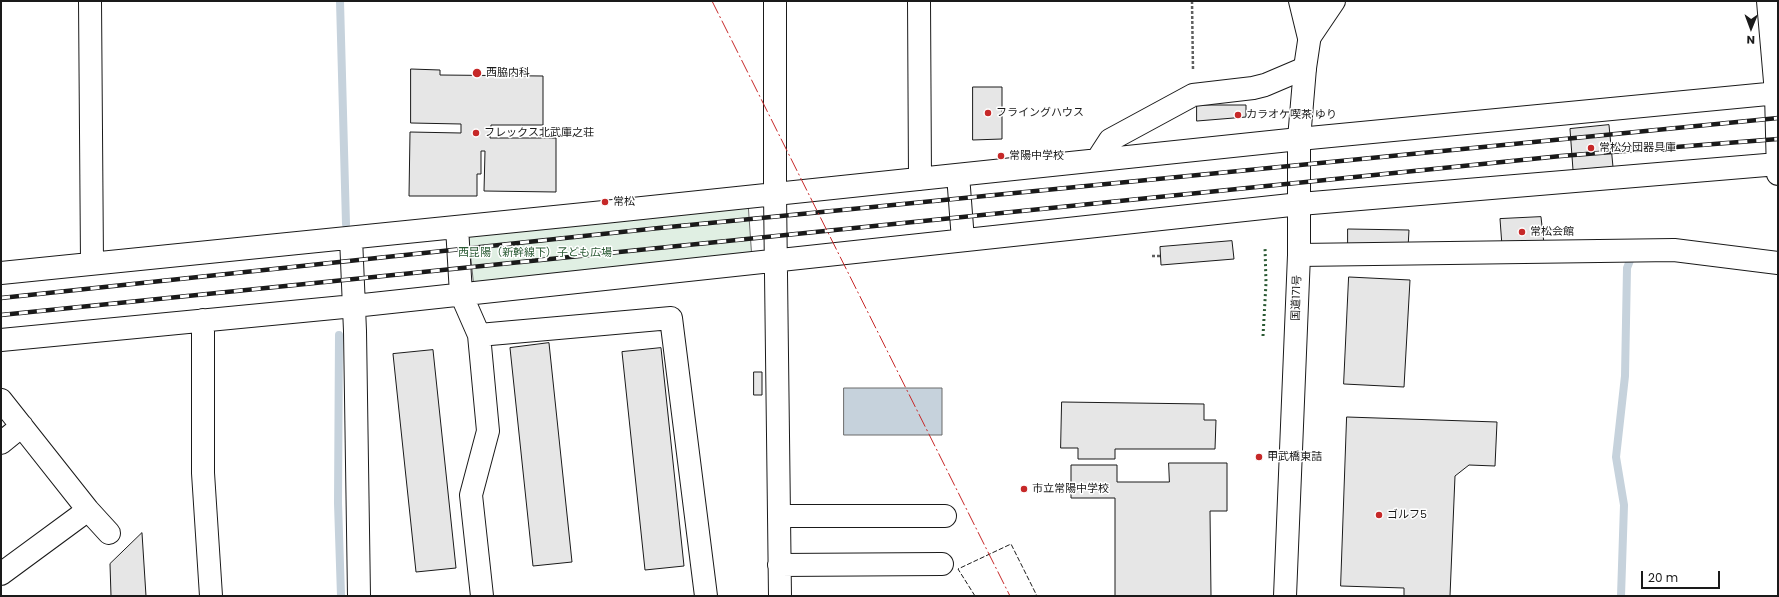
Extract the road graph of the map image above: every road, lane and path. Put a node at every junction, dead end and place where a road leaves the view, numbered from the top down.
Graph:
1 (90, 1) edge
2 (775, 1) edge
3 (919, 1) edge
4 (1192, 1) edge
5 (1300, 1) edge
6 (1315, 1) edge
7 (1334, 1) edge
8 (1768, 1) edge
9 (1309, 38) junction
10 (1304, 68) junction
11 (1777, 93) edge
12 (1193, 95) junction
13 (1299, 139) junction
14 (1097, 160) junction
15 (1778, 168) edge
16 (958, 175) junction
17 (920, 179) junction
18 (775, 194) junction
19 (1300, 204) junction
20 (457, 227) junction
21 (351, 238) junction
22 (963, 240) junction
23 (1152, 256) dead end
24 (1161, 256) dead end
25 (1299, 256) junction
26 (776, 260) junction
27 (92, 262) junction
28 (1778, 263) edge
29 (1, 273) edge
30 (461, 294) junction
31 (354, 306) junction
32 (203, 320) junction
33 (479, 335) junction
34 (1, 340) edge
35 (1, 400) edge
36 (22, 426) junction
37 (1, 443) edge
38 (88, 510) junction
39 (779, 516) junction
40 (945, 516) dead end
41 (109, 533) dead end
42 (942, 564) dead end
43 (779, 565) junction
44 (1, 574) edge
45 (211, 596) edge
46 (359, 596) edge
47 (482, 596) edge
48 (706, 596) edge
49 (780, 596) edge
50 (1285, 596) edge

1 - 27 main road
2 - 18 main road
3 - 17 main road
4 - 12 path
5 - 9 main road
6 - 9 main road, 国道171号
7 - 9 main road
8 - 11 main road
9 - 10 main road, 国道171号
10 - 12 main road
10 - 13 main road, 国道171号
11 - 13 main road
11 - 15 main road
12 - 14 main road
13 - 14 main road
13 - 19 main road, 国道171号
14 - 16 main road
15 - 19 main road
16 - 17 main road
16 - 22 main road
17 - 18 main road
18 - 20 main road
18 - 26 main road
19 - 22 main road
19 - 25 main road, 国道171号
20 - 21 main road
20 - 30 main road
21 - 27 main road
21 - 31 main road
22 - 26 main road
23 - 24 path
25 - 28 main road
25 - 50 main road, 国道171号
26 - 30 main road
26 - 39 main road
27 - 29 main road
30 - 31 main road
30 - 33 main road
31 - 32 main road
31 - 46 main road
32 - 34 main road
32 - 45 main road
33 - 47 main road
33 - 48 main road
35 - 36 main road
36 - 37 main road
36 - 38 main road
38 - 41 main road
38 - 44 main road
39 - 40 main road
39 - 43 main road
42 - 43 main road
43 - 49 main road

